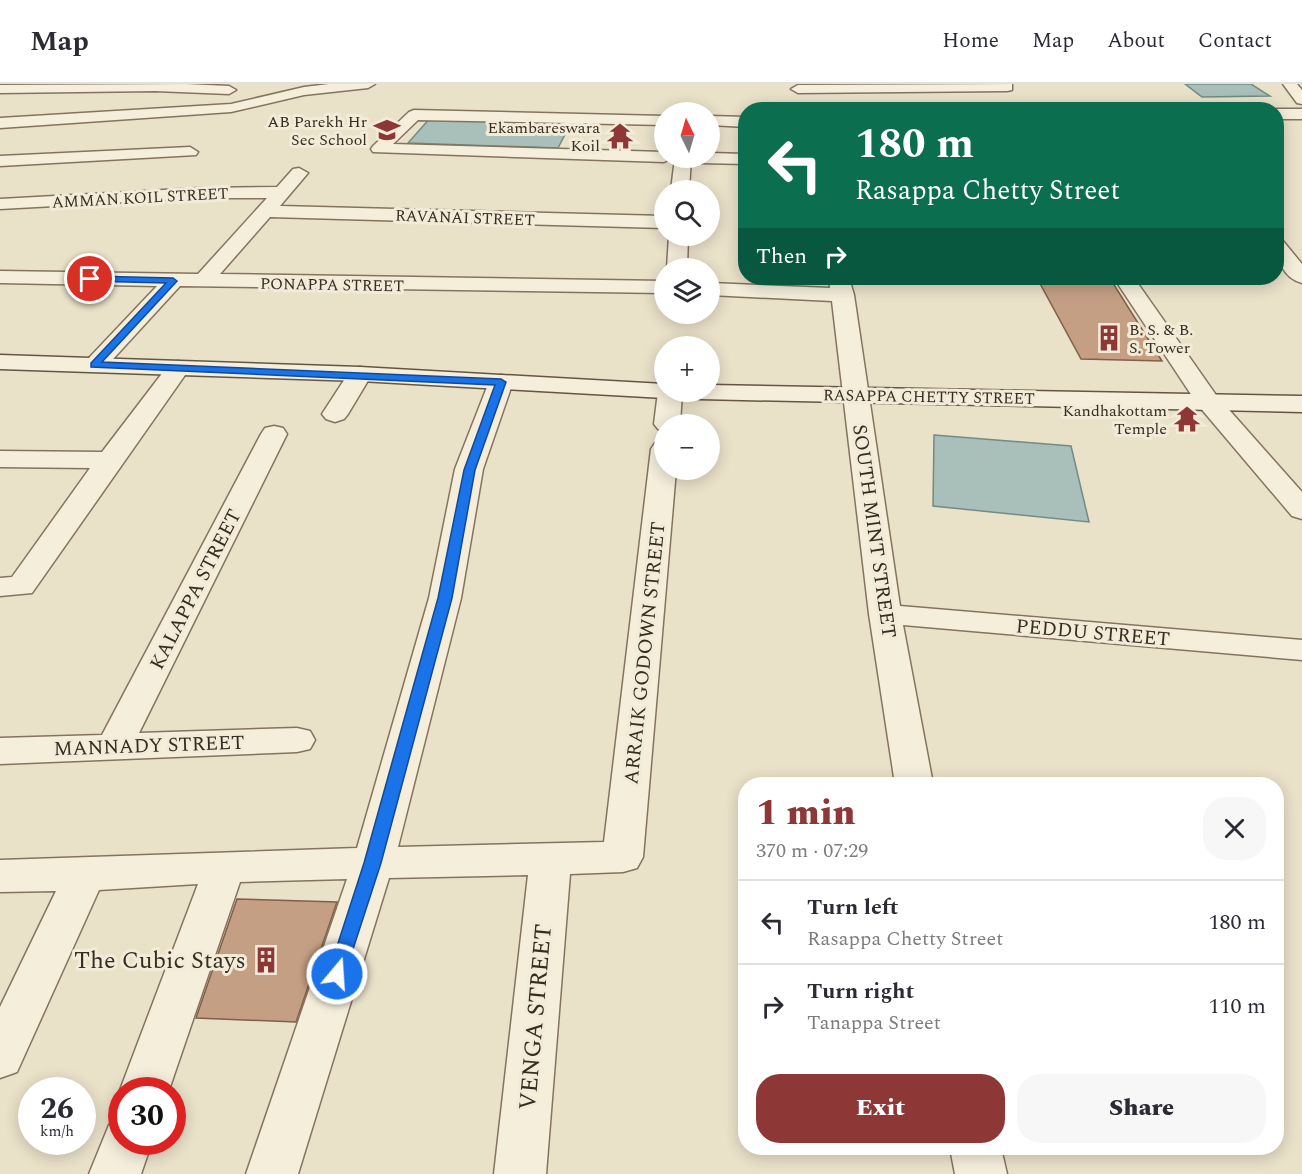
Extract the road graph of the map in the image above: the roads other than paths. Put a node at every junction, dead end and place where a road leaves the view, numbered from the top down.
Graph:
1 (368, 84) edge
2 (1290, 84) edge
3 (1006, 86) edge
4 (0, 89) edge
5 (798, 91) edge
6 (264, 92) edge
7 (1302, 100) edge
8 (1015, 102) dead end
9 (1284, 114) edge
10 (1302, 114) edge
11 (654, 121) edge
12 (720, 122) edge
13 (738, 122) edge
14 (0, 123) edge
15 (190, 152) dead end
16 (654, 157) edge
17 (720, 158) edge
18 (738, 159) edge
19 (0, 161) edge
20 (299, 173) dead end
21 (280, 192) junction
22 (0, 204) edge
23 (265, 211) junction
24 (654, 222) edge
25 (1284, 255) edge
26 (0, 277) edge
27 (1302, 277) edge
28 (173, 281) junction
29 (202, 282) junction
30 (1129, 285) edge
31 (841, 286) edge
32 (654, 287) edge
33 (720, 289) edge
34 (0, 362) edge
35 (95, 365) junction
36 (178, 368) junction
37 (360, 374) junction
38 (501, 382) junction
39 (654, 390) edge
40 (720, 392) edge
41 (857, 395) junction
42 (1207, 400) junction
43 (1302, 404) edge
44 (335, 414) dead end
45 (274, 434) dead end
46 (0, 459) edge
47 (110, 460) junction
48 (661, 480) edge
49 (1302, 510) edge
50 (11, 586) edge
51 (885, 614) junction
52 (1302, 650) edge
53 (297, 740) dead end
54 (116, 745) junction
55 (0, 751) edge
56 (913, 777) edge
57 (549, 861) junction
58 (373, 863) junction
59 (225, 867) junction
60 (85, 875) junction
61 (0, 876) edge
62 (0, 1057) edge
63 (150, 1077) edge
64 (122, 1155) edge
65 (977, 1155) edge
66 (115, 1174) edge
67 (272, 1174) edge
68 (520, 1174) edge
69 (981, 1174) edge

1 - 6 street
2 - 7 street
3 - 5 street
3 - 8 street
4 - 6 street
6 - 14 street
9 - 10 street
11 - 16 street
12 - 13 street
15 - 19 street
17 - 18 street
20 - 21 street
21 - 22 street, AMMAN KOIL STREET
21 - 23 street
23 - 24 street, RAVANAI STREET
23 - 29 street
25 - 27 street
26 - 28 street, PONAPPA STREET
28 - 29 street, PONAPPA STREET
28 - 35 street
29 - 32 street, PONAPPA STREET
30 - 42 street
31 - 33 street
31 - 41 street, SOUTH MINT STREET
34 - 35 street
35 - 36 street
36 - 37 street
36 - 47 street
37 - 38 street
37 - 44 street
38 - 39 street
38 - 58 street
40 - 41 street, RASAPPA CHETTY STREET
41 - 42 street, RASAPPA CHETTY STREET
41 - 51 street, SOUTH MINT STREET
42 - 43 street, RASAPPA CHETTY STREET
42 - 49 street
45 - 54 street, KALAPPA STREET
46 - 47 street
47 - 50 street
48 - 57 street, ARRAIK GODOWN STREET
51 - 52 street, PEDDU STREET
51 - 56 street, SOUTH MINT STREET
53 - 54 street, MANNADY STREET
54 - 55 street, MANNADY STREET
57 - 58 street
57 - 68 street, VENGA STREET
58 - 59 street
58 - 67 street
59 - 60 street
59 - 63 street
60 - 61 street
60 - 62 street
64 - 66 street
65 - 69 street

